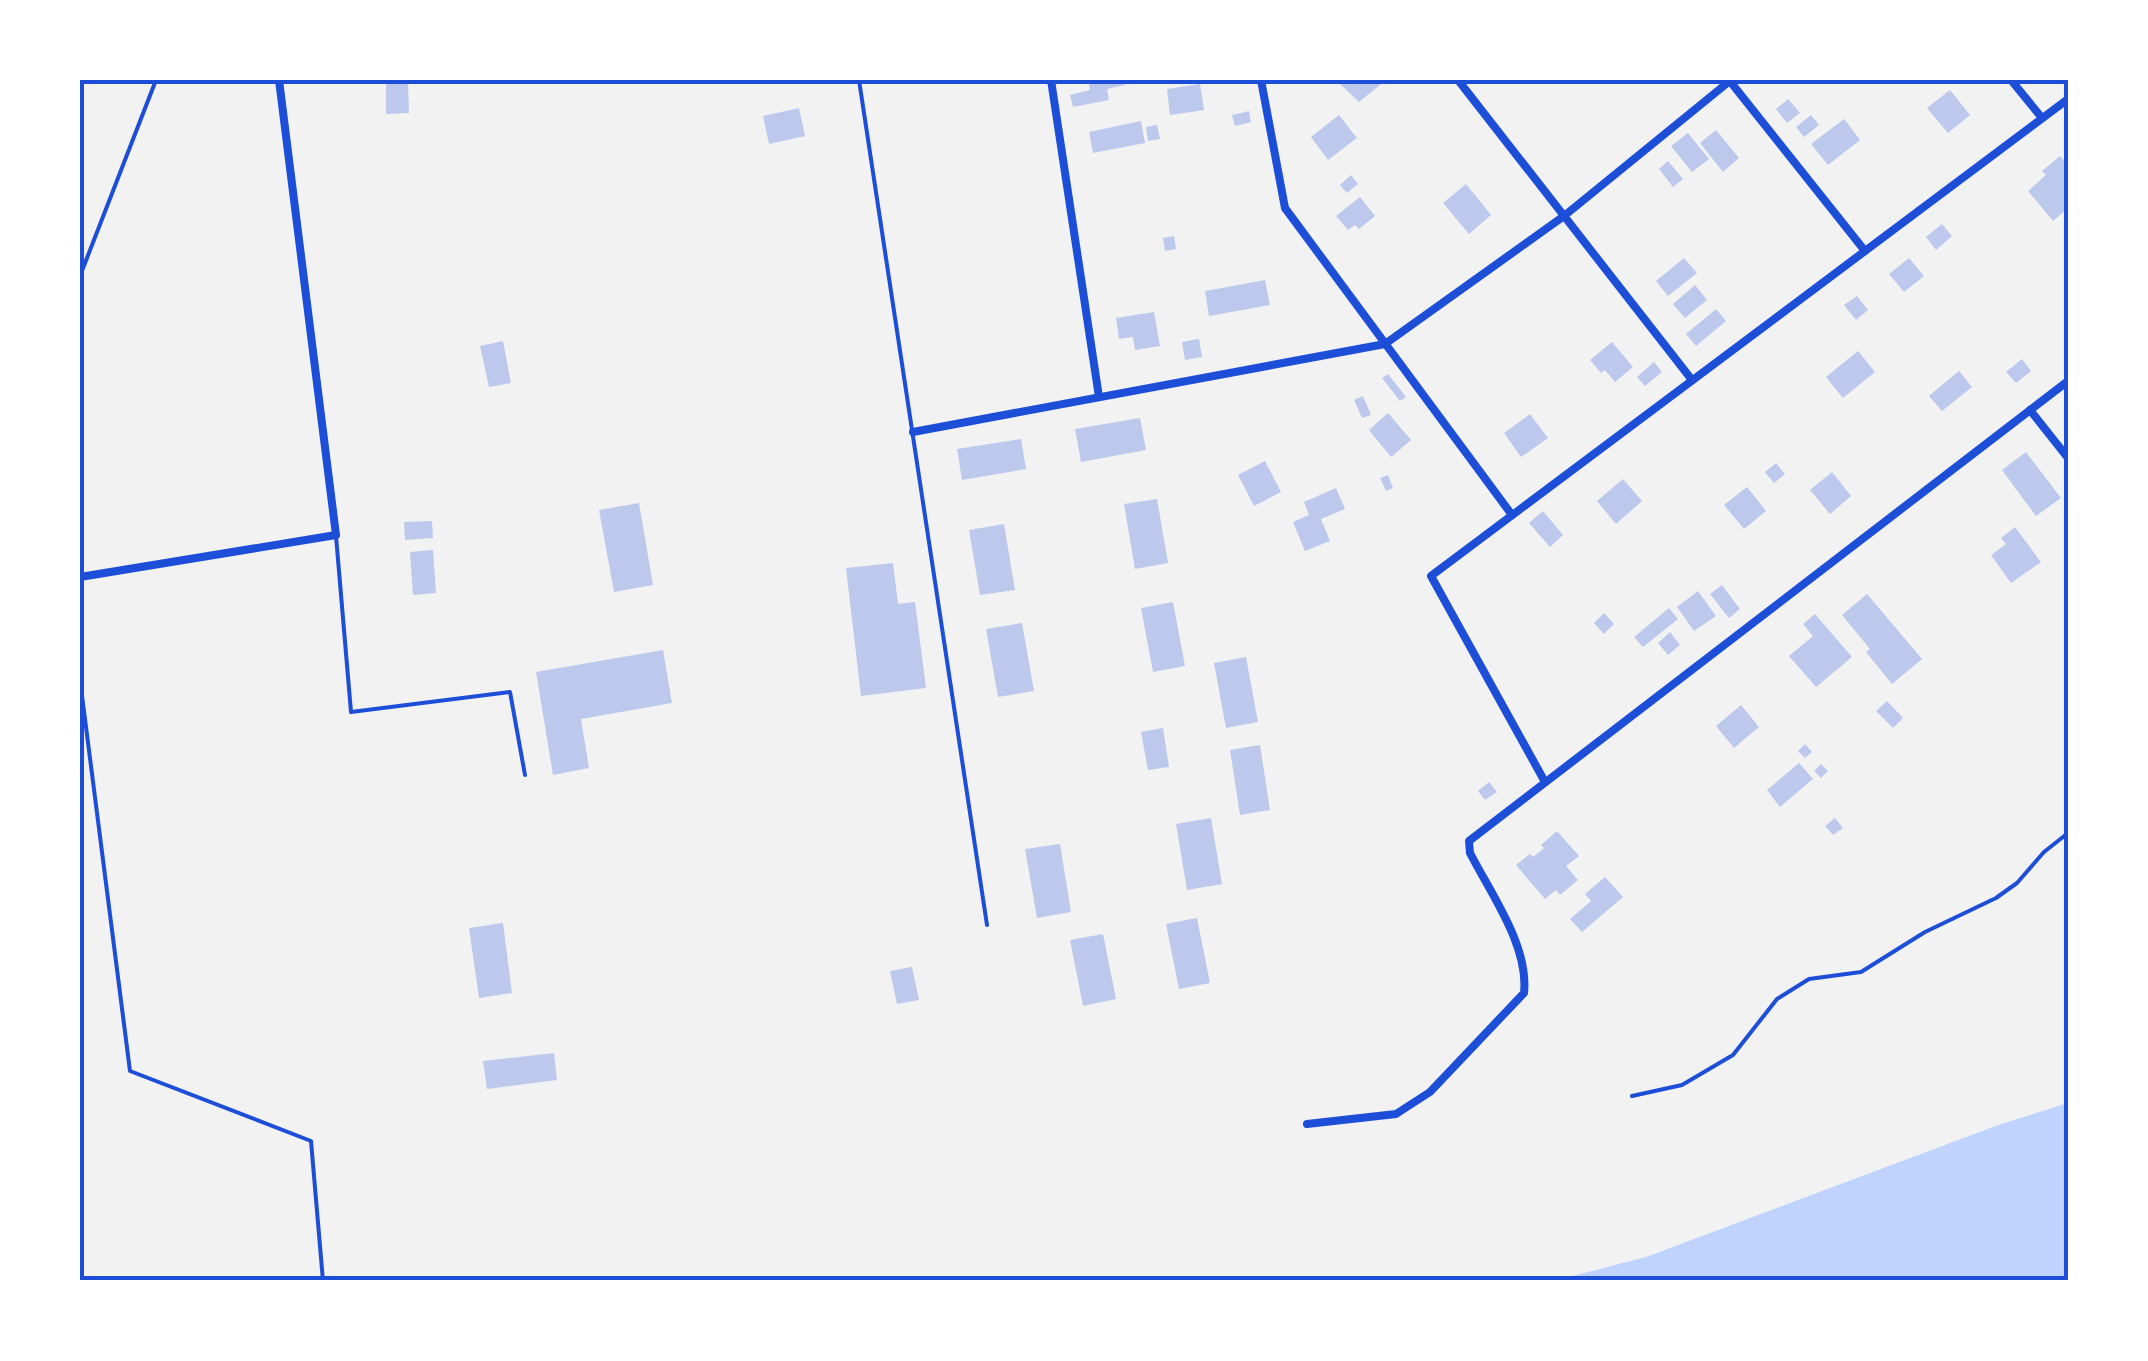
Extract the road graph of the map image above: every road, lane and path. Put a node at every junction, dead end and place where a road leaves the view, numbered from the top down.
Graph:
1 (156, 80) edge
2 (279, 80) edge
3 (859, 80) edge
4 (1050, 80) edge
5 (1261, 80) edge
6 (1458, 80) edge
7 (1730, 80) edge
8 (2011, 80) edge
9 (2068, 99) edge
10 (2042, 118) junction
11 (1564, 216) junction
12 (1865, 250) junction
13 (80, 276) edge
14 (1386, 344) junction
15 (1692, 380) junction
16 (2068, 380) edge
17 (1099, 397) junction
18 (2030, 410) junction
19 (912, 432) junction
20 (2068, 458) edge
21 (1512, 515) junction
22 (336, 535) junction
23 (80, 578) edge
24 (80, 680) edge
25 (525, 775) dead end
26 (1545, 782) junction
27 (2068, 832) edge
28 (986, 925) dead end
29 (1632, 1096) dead end
30 (1308, 1124) dead end
31 (322, 1281) edge

1 - 13 path
2 - 22 street
3 - 19 lane
4 - 17 street
5 - 14 street
6 - 11 street
7 - 11 street
7 - 12 street
8 - 10 street
9 - 10 street
10 - 12 street
11 - 14 street
11 - 15 street
12 - 15 street
14 - 17 street
14 - 21 street
15 - 21 street
16 - 18 street
17 - 19 street
18 - 20 street
18 - 26 street
19 - 28 lane
21 - 26 street
22 - 23 street
22 - 25 lane
24 - 31 path
26 - 30 street
27 - 29 path

